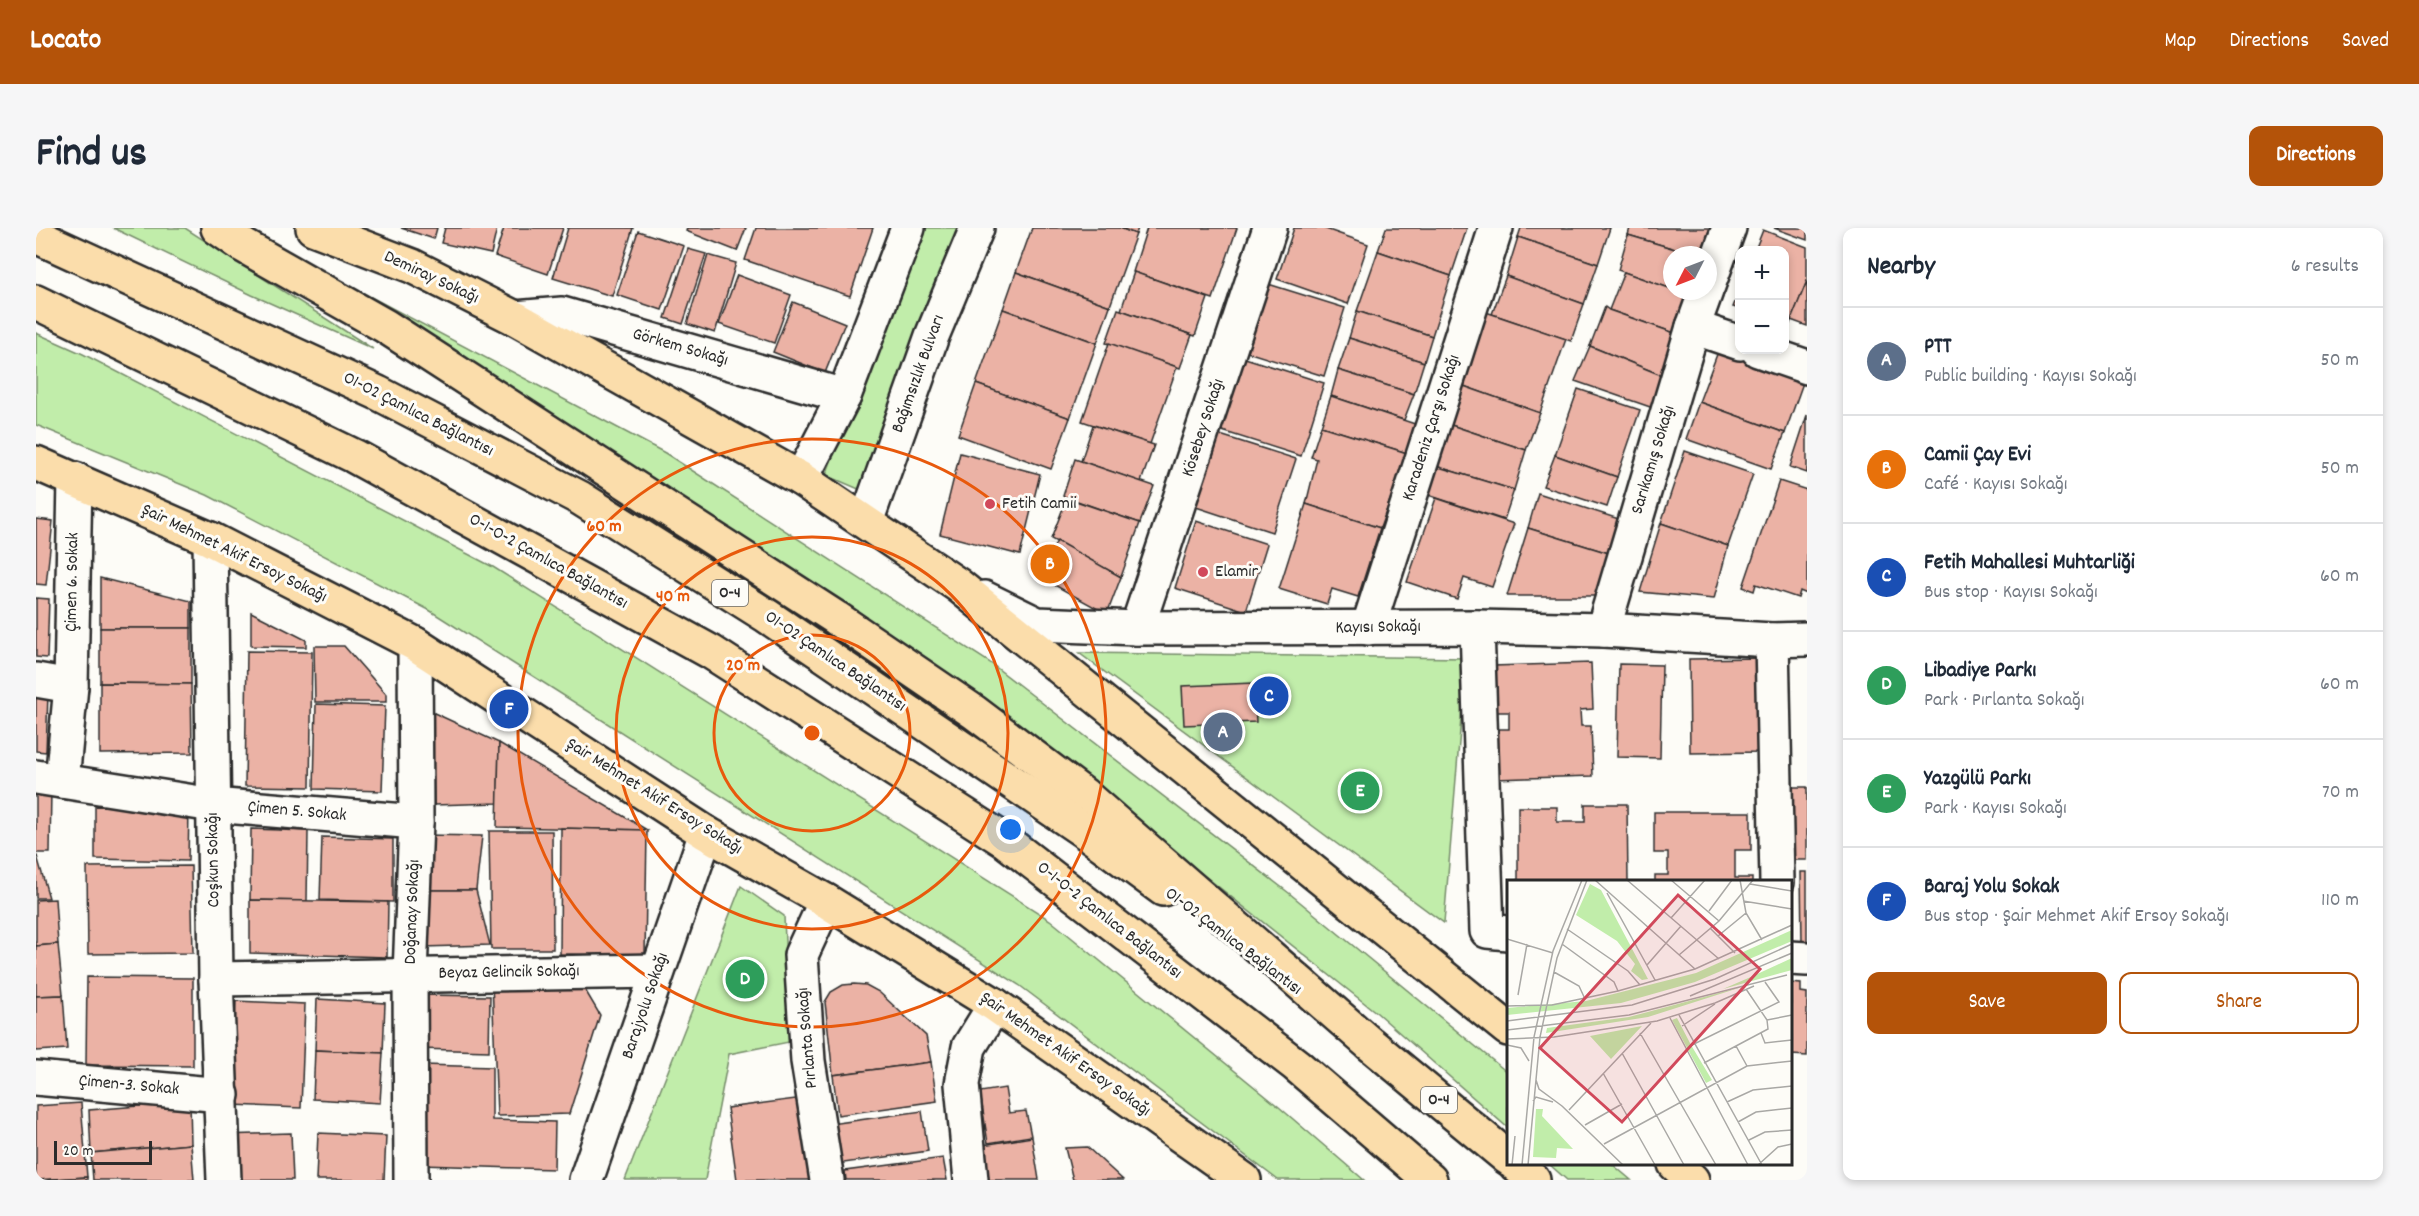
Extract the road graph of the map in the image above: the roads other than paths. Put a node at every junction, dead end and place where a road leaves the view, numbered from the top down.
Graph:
1 (218, 228) edge
2 (313, 228) edge
3 (908, 228) edge
4 (977, 228) edge
5 (1269, 228) edge
6 (1496, 228) edge
7 (1729, 228) edge
8 (36, 236) edge
9 (1717, 261) edge
10 (1703, 300) edge
11 (36, 302) edge
12 (514, 318) junction
13 (1693, 327) junction
14 (1735, 341) edge
15 (1770, 354) edge
16 (1807, 367) edge
17 (844, 396) junction
18 (36, 463) edge
19 (75, 479) junction
20 (801, 479) junction
21 (866, 522) junction
22 (210, 539) junction
23 (958, 585) junction
24 (1478, 627) junction
25 (1137, 628) junction
26 (1368, 628) junction
27 (1603, 630) junction
28 (1807, 639) edge
29 (1772, 640) junction
30 (415, 644) junction
31 (36, 680) edge
32 (71, 686) junction
33 (49, 779) edge
34 (213, 805) junction
35 (416, 822) junction
36 (706, 833) junction
37 (1777, 880) edge
38 (826, 901) junction
39 (1507, 933) edge
40 (1792, 958) edge
41 (1807, 959) edge
42 (657, 971) junction
43 (410, 974) junction
44 (216, 979) junction
45 (995, 1005) junction
46 (1507, 1027) edge
47 (1369, 1043) junction
48 (36, 1078) edge
49 (222, 1095) junction
50 (1507, 1156) edge
51 (1516, 1165) edge
52 (1676, 1165) edge
53 (1236, 1179) edge
54 (224, 1180) edge
55 (411, 1180) edge
56 (586, 1180) edge
57 (827, 1180) edge
58 (971, 1180) edge
59 (1430, 1180) edge
60 (1533, 1180) edge
61 (1692, 1180) edge

1 - 47 main road
2 - 12 main road, Demiray Sokağı
3 - 17 street
4 - 21 street, Bağımsızlık Bulvarı
5 - 25 street, Kösebey Sokağı
6 - 26 street, Karadeniz Çarşı Sokağı
7 - 9 street
8 - 47 main road, O1-O2 Çamlıca Bağlantısı / O-4
10 - 13 street, Sarıkamış Sokağı
11 - 59 main road, O-1-O-2 Çamlıca Bağlantısı
12 - 17 street, Görkem Sokağı
12 - 20 main road, Demiray Sokağı
13 - 14 street
13 - 27 street, Sarıkamış Sokağı
15 - 16 street
17 - 20 street
18 - 19 main road, Şair Mehmet Akif Ersoy Sokağı
19 - 22 main road, Şair Mehmet Akif Ersoy Sokağı
19 - 32 street, Çimen 6. Sokak
20 - 21 main road, Demiray Sokağı
21 - 23 main road, Demiray Sokağı
22 - 30 main road, Şair Mehmet Akif Ersoy Sokağı
22 - 34 street, Coşkun Sokağı
23 - 25 street, Kayısı Sokağı
23 - 46 main road, Demiray Sokağı
24 - 26 street, Kayısı Sokağı
24 - 27 street, Kayısı Sokağı
24 - 39 street
25 - 26 street, Kayısı Sokağı
27 - 29 street, Kayısı Sokağı
28 - 29 street, Kayısı Sokağı
29 - 37 street
30 - 35 street, Doğanay Sokağı
30 - 36 main road, Şair Mehmet Akif Ersoy Sokağı
31 - 32 street
32 - 33 street, Çimen 6. Sokak
33 - 34 street, Çimen 5. Sokak
34 - 35 street, Çimen 5. Sokak
34 - 44 street, Coşkun Sokağı
35 - 43 street, Doğanay Sokağı
36 - 38 main road, Şair Mehmet Akif Ersoy Sokağı
36 - 42 street, Barajyolu Sokağı
38 - 45 main road, Şair Mehmet Akif Ersoy Sokağı
38 - 57 street, Pırlanta Sokağı
40 - 41 street
42 - 43 street, Beyaz Gelincik Sokağı
42 - 56 street, Barajyolu Sokağı
43 - 44 street, Beyaz Gelincik Sokağı
43 - 55 street, Doğanay Sokağı
44 - 49 street, Coşkun Sokağı
45 - 53 main road, Şair Mehmet Akif Ersoy Sokağı
45 - 58 street
47 - 50 main road, O-4
48 - 49 street, Çimen-3. Sokak
49 - 54 street, Coşkun Sokağı
51 - 60 main road
52 - 61 main road

